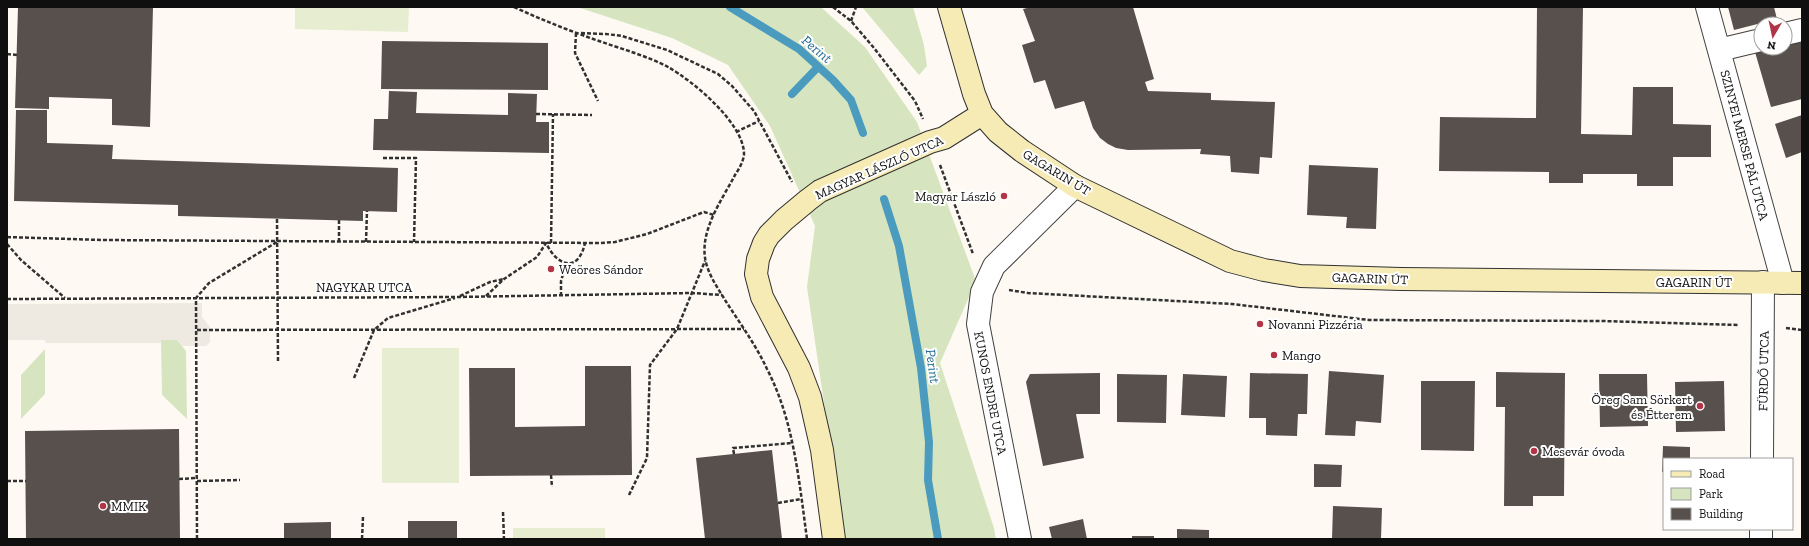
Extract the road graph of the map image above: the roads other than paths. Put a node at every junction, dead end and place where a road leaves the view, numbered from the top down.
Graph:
1 (949, 7) edge
2 (1707, 7) edge
3 (1753, 42) edge
4 (1719, 50) junction
5 (982, 114) junction
6 (1075, 186) junction
7 (1783, 283) edge
8 (1762, 458) edge
9 (834, 539) edge
10 (1020, 539) edge

1 - 5 street, GAGARIN ÚT
2 - 4 street, SZINYEI MERSE PÁL UTCA
3 - 4 street
4 - 7 street, SZINYEI MERSE PÁL UTCA
5 - 6 street, GAGARIN ÚT
5 - 9 street, MAGYAR LÁSZLÓ UTCA
6 - 7 street, GAGARIN ÚT
6 - 10 street, KUNOS ENDRE UTCA
7 - 8 street, FÜRDŐ UTCA

